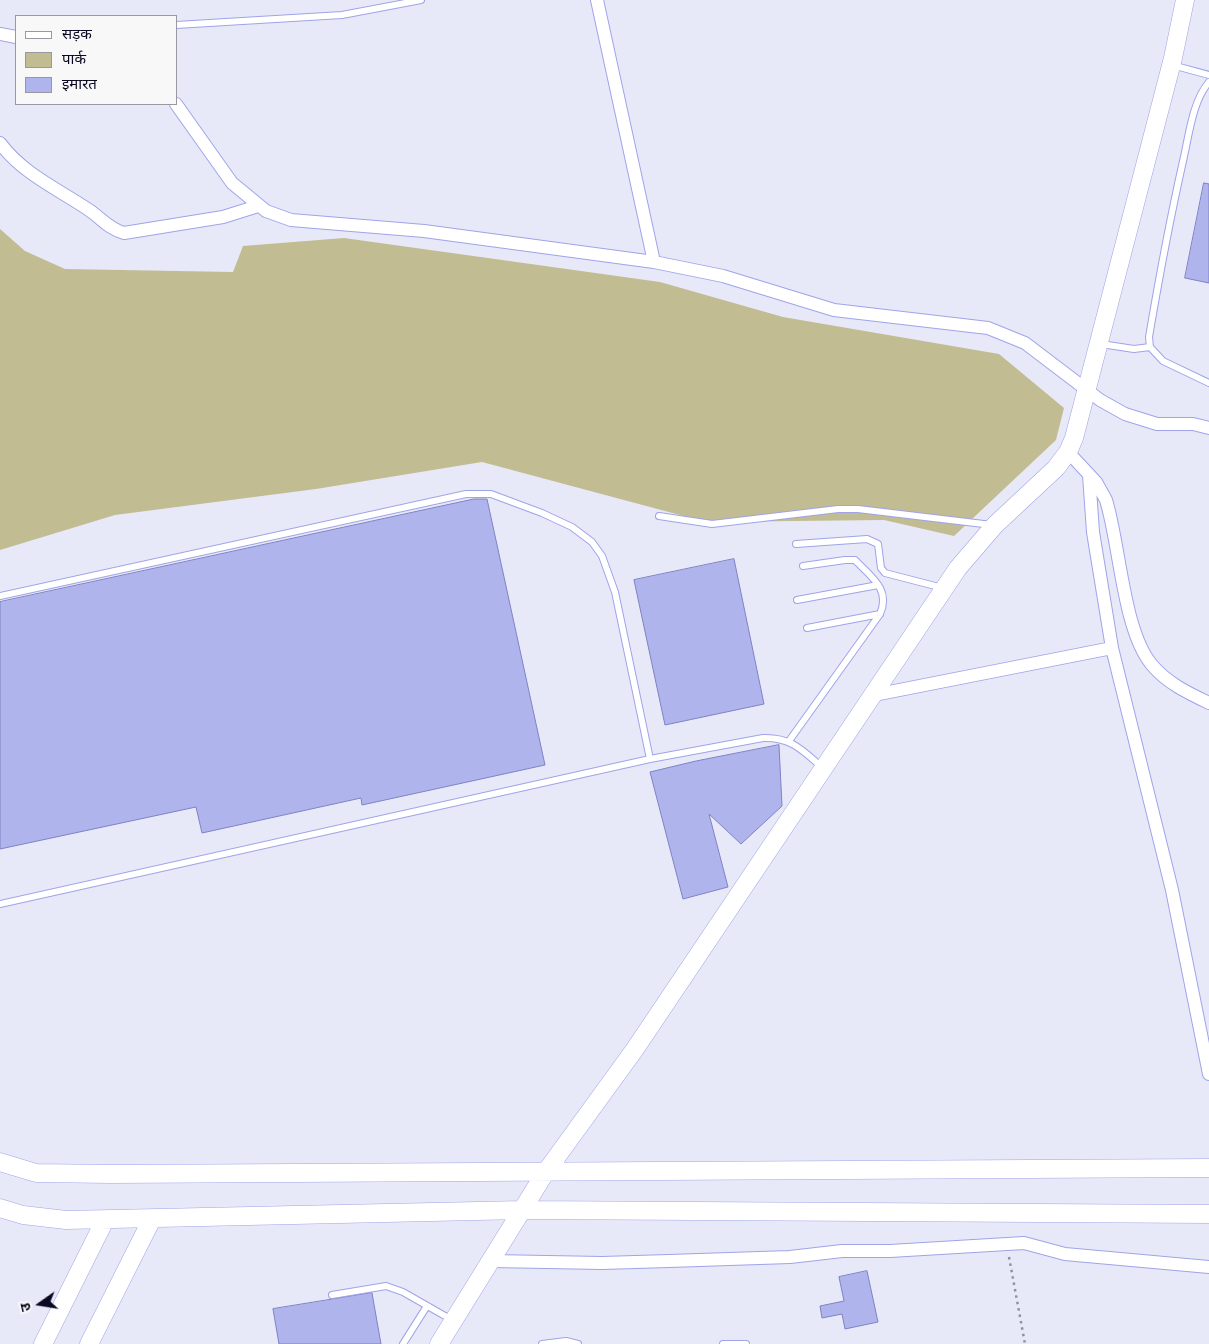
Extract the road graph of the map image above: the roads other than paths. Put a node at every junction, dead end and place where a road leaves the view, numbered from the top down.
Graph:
1 (421, 0) edge
2 (597, 0) edge
3 (1185, 0) edge
4 (178, 25) edge
5 (0, 34) edge
6 (15, 36) edge
7 (1171, 65) junction
8 (1209, 75) edge
9 (1209, 82) edge
10 (177, 105) edge
11 (0, 143) edge
12 (258, 206) junction
13 (654, 262) junction
14 (1099, 344) junction
15 (1150, 347) junction
16 (1209, 382) edge
17 (1088, 389) junction
18 (1209, 428) edge
19 (1068, 452) junction
20 (1090, 475) junction
21 (659, 516) dead end
22 (995, 526) junction
23 (796, 544) dead end
24 (803, 566) dead end
25 (878, 585) junction
26 (945, 589) junction
27 (0, 596) edge
28 (797, 600) dead end
29 (880, 614) junction
30 (806, 628) dead end
31 (1112, 648) junction
32 (874, 695) junction
33 (1209, 703) edge
34 (789, 741) junction
35 (650, 759) junction
36 (824, 769) junction
37 (0, 904) edge
38 (1209, 1074) edge
39 (0, 1162) edge
40 (1209, 1168) edge
41 (545, 1173) junction
42 (0, 1208) edge
43 (523, 1210) junction
44 (1209, 1214) edge
45 (152, 1219) junction
46 (105, 1220) junction
47 (491, 1261) junction
48 (1209, 1267) edge
49 (332, 1295) dead end
50 (426, 1306) junction
51 (454, 1320) junction
52 (43, 1344) edge
53 (89, 1344) edge
54 (403, 1344) edge
55 (439, 1344) edge
56 (542, 1344) edge
57 (578, 1344) edge
58 (723, 1344) edge
59 (746, 1344) edge

1 - 4 lane
2 - 13 street
3 - 7 street
5 - 6 street
7 - 8 lane
7 - 14 street
9 - 15 lane
10 - 12 street
11 - 12 street
12 - 13 street
13 - 17 street
14 - 15 lane
14 - 17 street
15 - 16 lane
17 - 18 street
17 - 19 street
19 - 20 street
19 - 22 street
20 - 31 street
20 - 33 street
21 - 22 lane
22 - 26 street
23 - 26 lane
24 - 25 lane
25 - 28 lane
25 - 29 lane
26 - 32 street
27 - 35 lane
29 - 30 lane
29 - 34 lane
31 - 32 street
31 - 38 street
32 - 36 street
34 - 35 lane
34 - 36 lane
35 - 37 lane
36 - 41 street
39 - 41 street
40 - 41 street
41 - 43 street
42 - 46 street
43 - 44 street
43 - 45 street
43 - 47 street
45 - 46 street
45 - 53 street
46 - 52 street
47 - 48 street
47 - 51 street
49 - 50 lane
50 - 51 lane
50 - 54 lane
51 - 55 street
56 - 57 lane
58 - 59 lane

